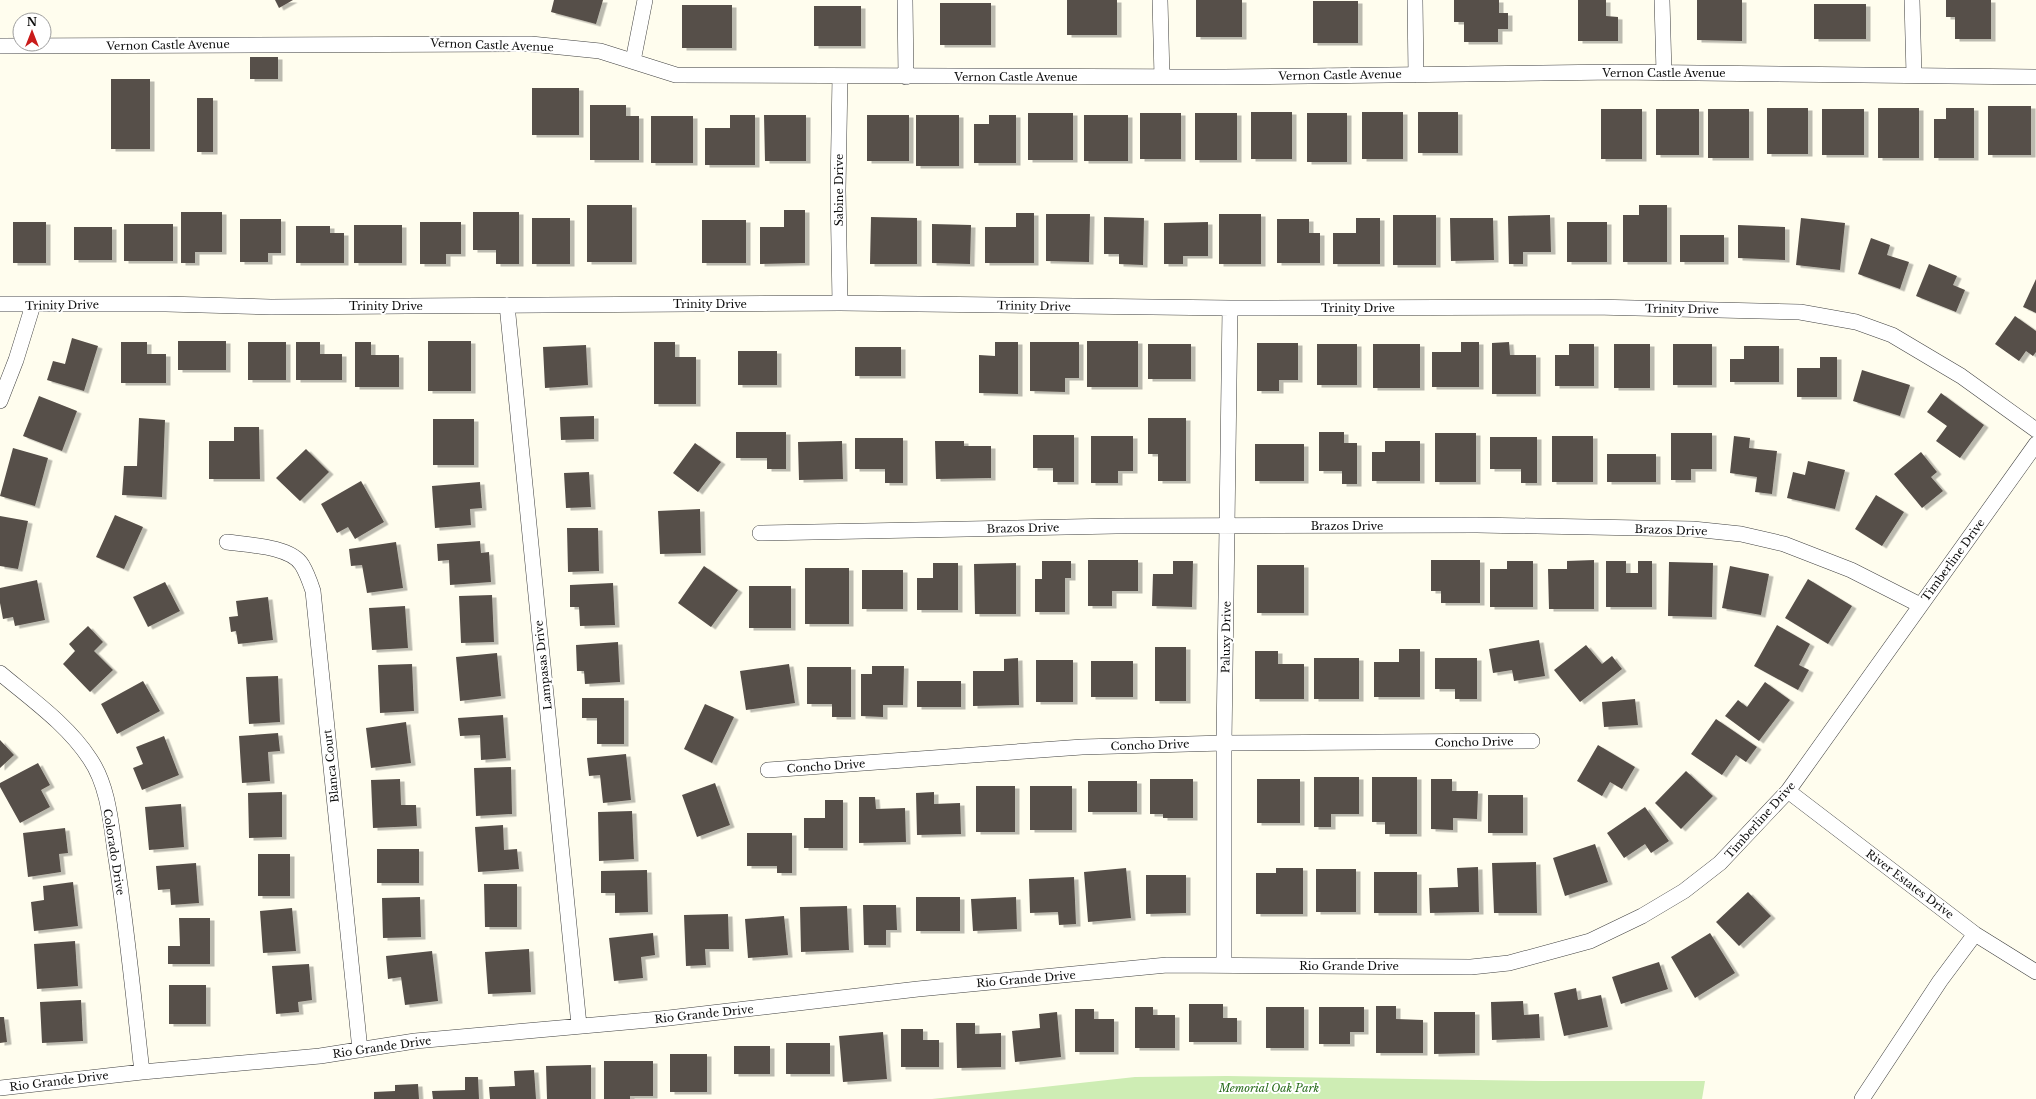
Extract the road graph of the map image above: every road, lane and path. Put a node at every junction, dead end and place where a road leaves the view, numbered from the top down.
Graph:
1 (645, 0) edge
2 (905, 0) edge
3 (1160, 0) edge
4 (1415, 0) edge
5 (1662, 0) edge
6 (1912, 0) edge
7 (0, 46) edge
8 (633, 61) junction
9 (1664, 72) junction
10 (1416, 74) junction
11 (1914, 75) junction
12 (840, 76) junction
13 (906, 77) junction
14 (1162, 77) junction
15 (2036, 77) edge
16 (840, 303) junction
17 (0, 304) edge
18 (33, 305) junction
19 (507, 305) junction
20 (1230, 308) junction
21 (0, 401) edge
22 (2036, 430) edge
23 (2036, 444) edge
24 (1227, 526) junction
25 (760, 533) dead end
26 (227, 542) dead end
27 (1920, 605) junction
28 (0, 673) edge
29 (1532, 741) dead end
30 (1224, 743) junction
31 (768, 770) dead end
32 (1788, 791) junction
33 (1975, 934) junction
34 (1224, 965) junction
35 (1409, 966) joint
36 (2036, 972) edge
37 (579, 1025) junction
38 (360, 1050) junction
39 (142, 1072) junction
40 (0, 1088) edge
41 (1862, 1099) edge

1 - 8 street
2 - 13 street
3 - 14 street
4 - 10 street
5 - 9 street
6 - 11 street
7 - 8 street, Vernon Castle Avenue
8 - 12 street, Vernon Castle Avenue
9 - 10 street, Vernon Castle Avenue
9 - 11 street, Vernon Castle Avenue
10 - 14 street, Vernon Castle Avenue
11 - 15 street, Vernon Castle Avenue
12 - 13 street, Vernon Castle Avenue
12 - 16 street, Sabine Drive
13 - 14 street, Vernon Castle Avenue
16 - 19 street, Trinity Drive
16 - 20 street, Trinity Drive
17 - 18 street, Trinity Drive
18 - 19 street, Trinity Drive
18 - 21 street
19 - 37 street, Lampasas Drive
20 - 22 street, Trinity Drive
20 - 24 street, Paluxy Drive
23 - 27 street, Timberline Drive
24 - 25 street, Brazos Drive
24 - 27 street, Brazos Drive
24 - 30 street, Paluxy Drive
26 - 38 street, Blanca Court
27 - 32 street, Timberline Drive
28 - 39 street, Colorado Drive
29 - 30 street, Concho Drive
30 - 31 street, Concho Drive
30 - 34 street, Paluxy Drive
32 - 33 street, River Estates Drive
32 - 35 street, Timberline Drive
33 - 36 street, River Estates Drive
33 - 41 street
34 - 35 street, Rio Grande Drive
34 - 37 street, Rio Grande Drive
37 - 38 street, Rio Grande Drive
38 - 39 street, Rio Grande Drive
39 - 40 street, Rio Grande Drive

